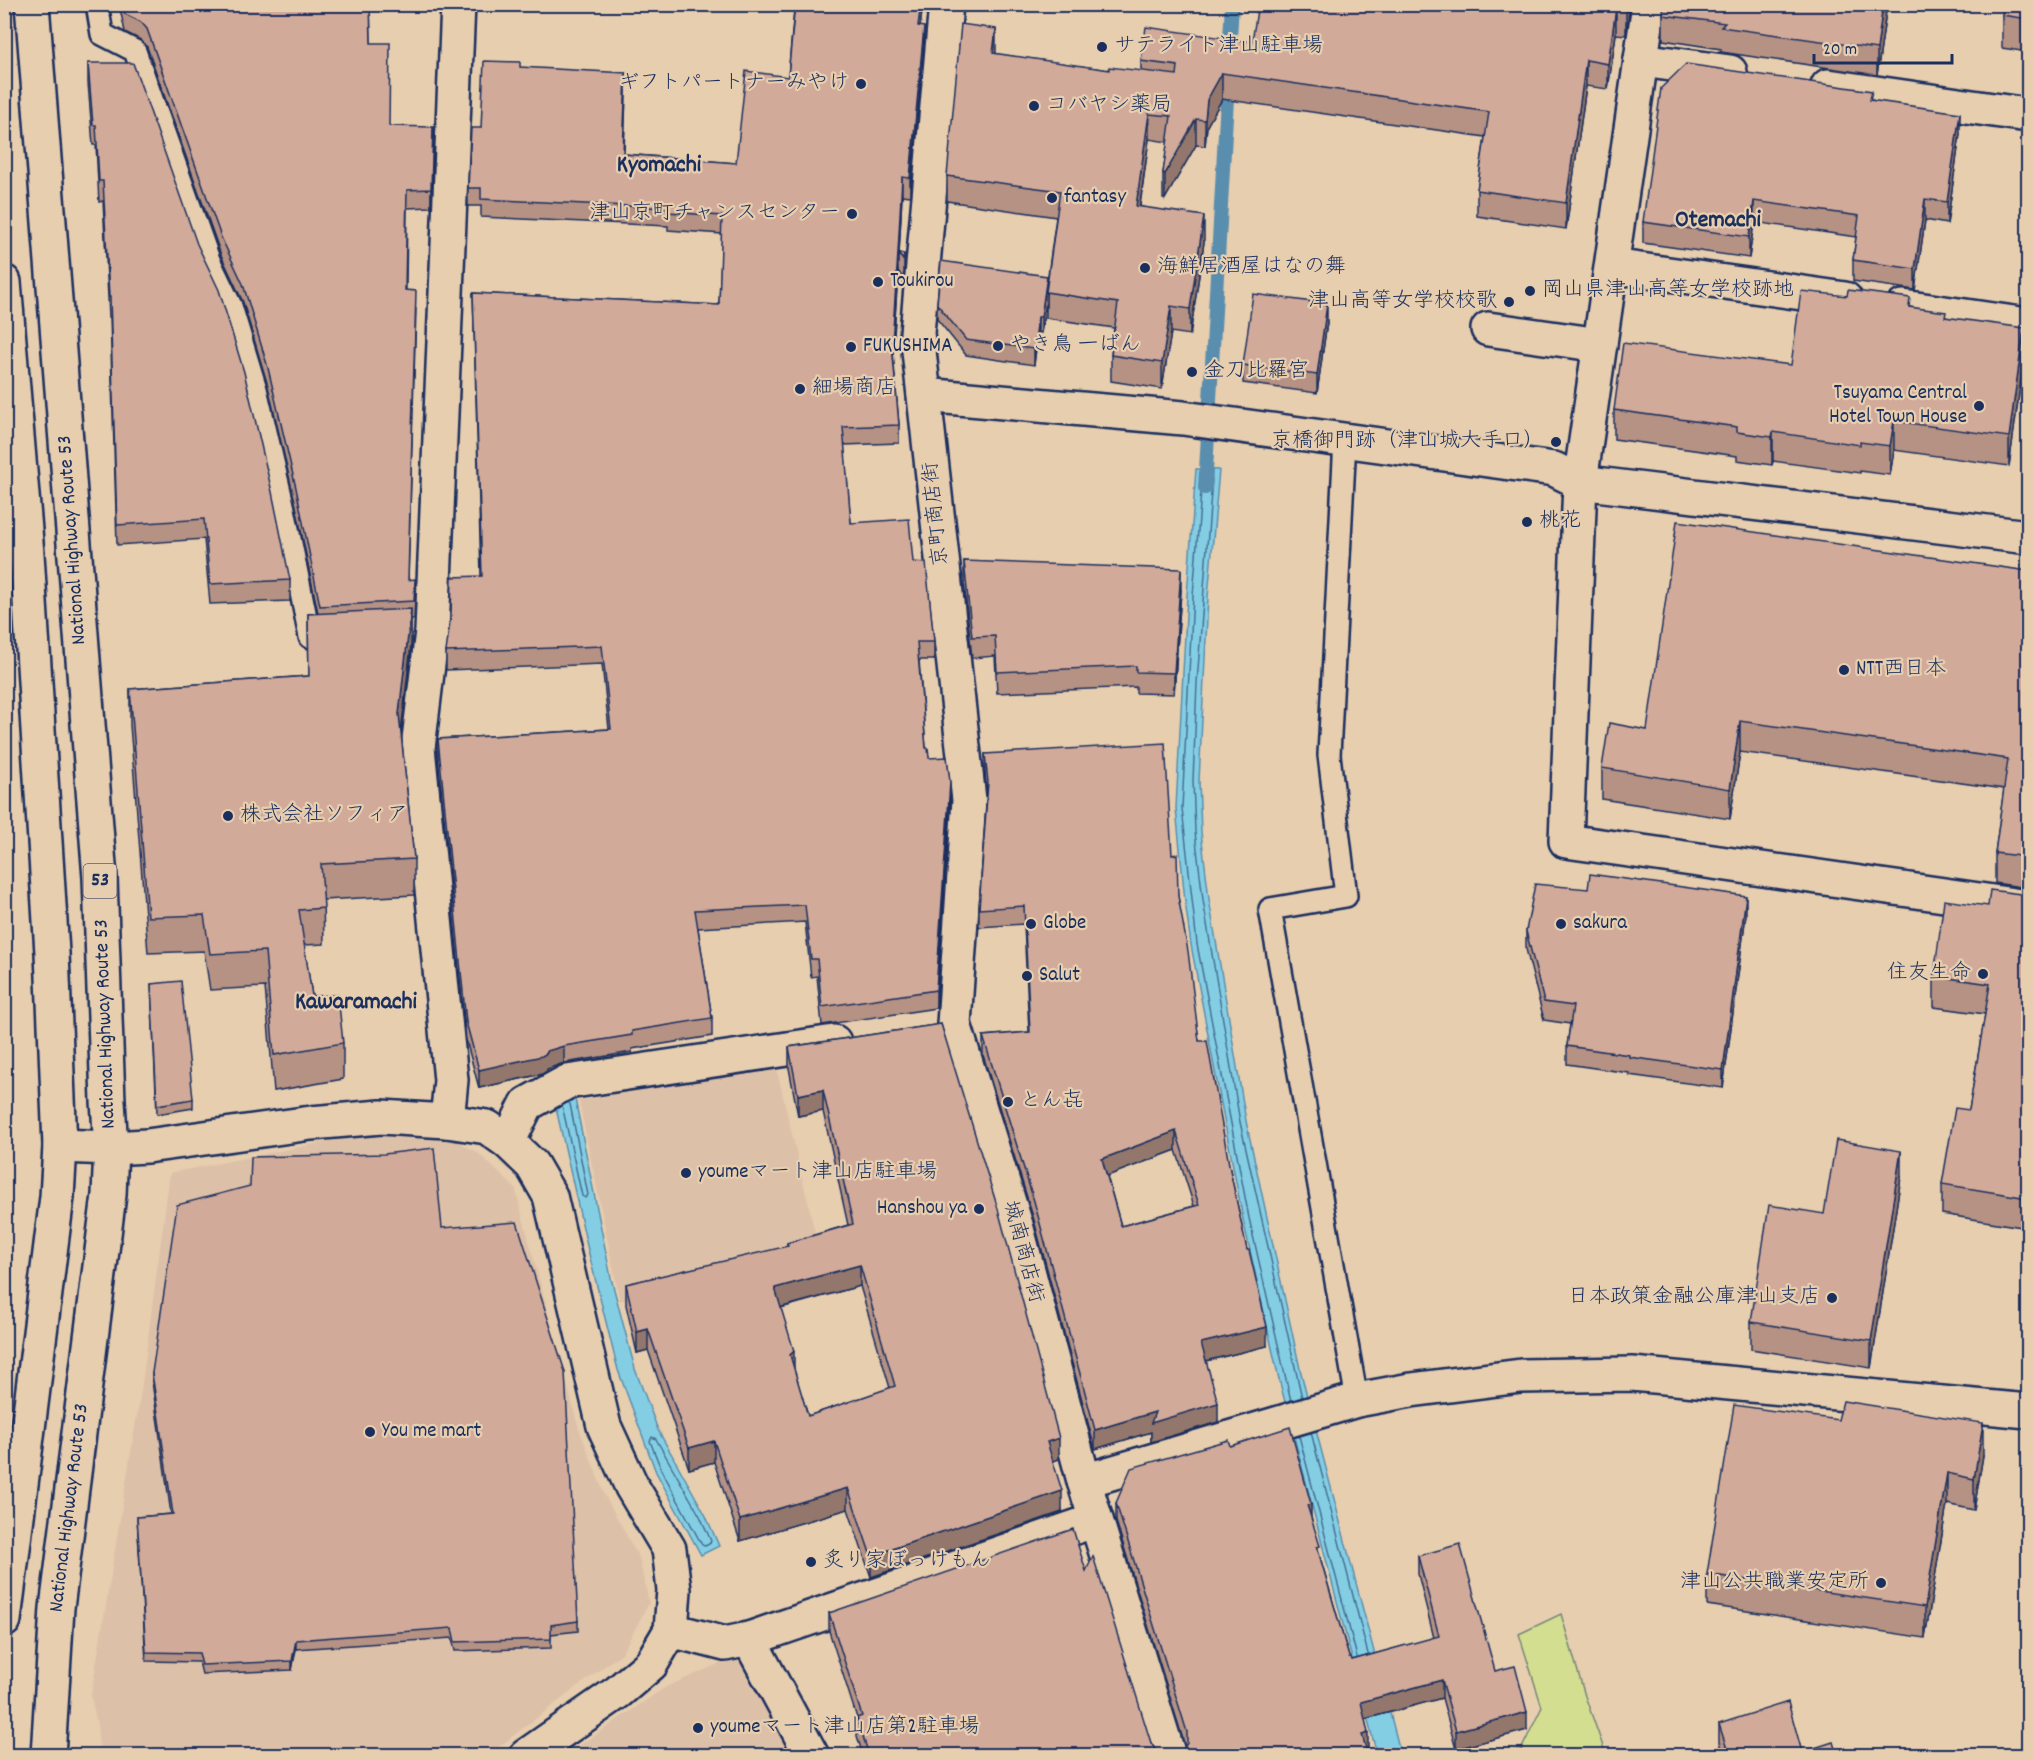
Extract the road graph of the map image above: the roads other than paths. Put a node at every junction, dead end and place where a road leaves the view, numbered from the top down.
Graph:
1 (32, 4) edge
2 (97, 4) edge
3 (458, 4) edge
4 (946, 4) edge
5 (1649, 4) edge
6 (1641, 60) junction
7 (1759, 76) edge
8 (1795, 82) edge
9 (2028, 115) edge
10 (1612, 266) junction
11 (4, 282) edge
12 (2028, 325) edge
13 (1488, 329) dead end
14 (1600, 345) junction
15 (924, 395) junction
16 (1345, 440) junction
17 (1580, 482) junction
18 (2028, 537) edge
19 (343, 635) edge
20 (2028, 907) edge
21 (954, 1024) junction
22 (919, 1029) edge
23 (861, 1038) edge
24 (447, 1121) junction
25 (508, 1142) junction
26 (60, 1146) junction
27 (111, 1148) junction
28 (1357, 1400) junction
29 (2028, 1411) edge
30 (1084, 1481) junction
31 (1096, 1520) junction
32 (4, 1620) edge
33 (671, 1630) junction
34 (749, 1639) junction
35 (48, 1755) edge
36 (526, 1755) edge
37 (812, 1755) edge
38 (1169, 1755) edge

1 - 27 main road, National Highway Route 53 / 53
2 - 19 lane
3 - 24 main road
4 - 15 main road, 京町商店街
5 - 6 main road
6 - 7 main road
6 - 10 main road
8 - 9 main road
10 - 12 main road
10 - 14 main road
11 - 26 main road
13 - 14 main road
14 - 17 main road
15 - 16 main road
15 - 21 main road, 京町商店街
16 - 17 main road
16 - 28 lane
17 - 18 main road
17 - 20 main road
21 - 22 main road
21 - 30 main road, 城南商店街
23 - 25 main road
24 - 25 main road
24 - 27 main road
25 - 33 main road
26 - 27 main road
26 - 32 main road
27 - 35 main road, National Highway Route 53 / 53
28 - 29 main road
28 - 30 main road
30 - 31 main road, 城南商店街
31 - 34 main road
31 - 38 main road, 城南商店街
33 - 34 main road
33 - 36 main road
34 - 37 main road

